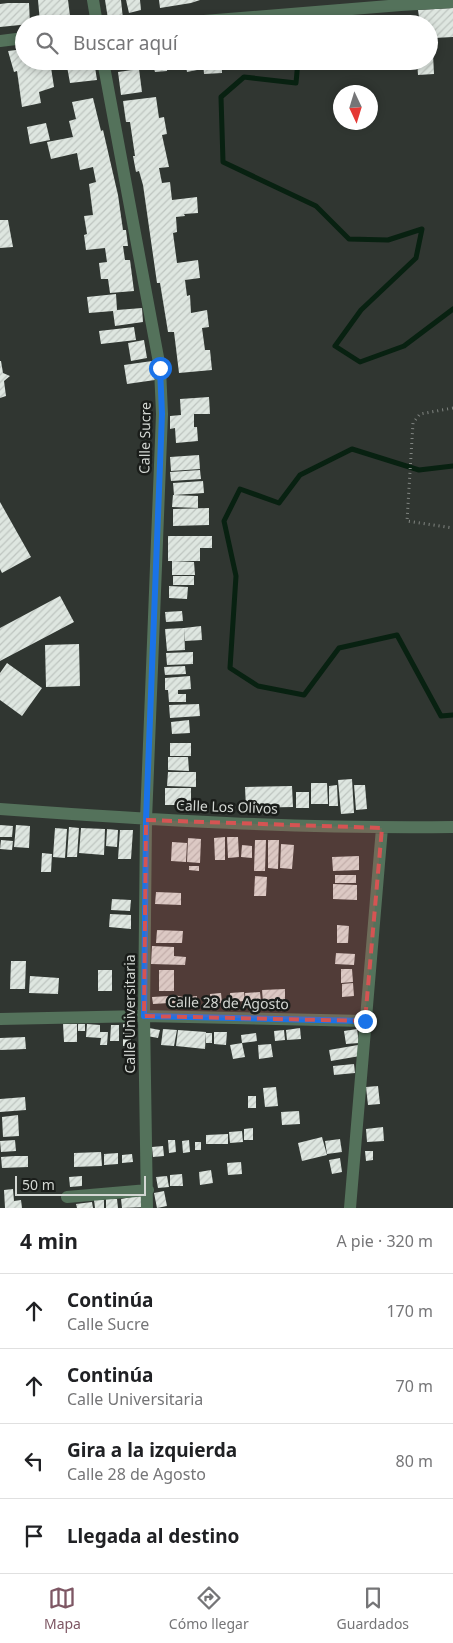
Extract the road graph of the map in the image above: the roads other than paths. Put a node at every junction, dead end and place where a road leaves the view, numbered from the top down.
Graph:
1 (93, 0) edge
2 (453, 2) edge
3 (96, 15) edge
4 (278, 15) edge
5 (15, 39) edge
6 (0, 41) edge
7 (105, 70) edge
8 (0, 809) edge
9 (146, 820) junction
10 (453, 826) edge
11 (382, 828) junction
12 (144, 1016) junction
13 (0, 1019) edge
14 (365, 1021) junction
15 (148, 1190) junction
16 (66, 1198) dead end
17 (147, 1208) edge
18 (350, 1208) edge

1 - 3 street
2 - 4 street
5 - 6 street
7 - 9 street, Calle Sucre
8 - 9 street, Calle Los Olivos
9 - 11 street, Calle Los Olivos
9 - 12 street, Calle Universitaria
10 - 11 street, Calle Los Olivos
11 - 14 street
12 - 13 street, Calle 28 de Agosto
12 - 14 street, Calle 28 de Agosto
12 - 15 street, Calle Universitaria
14 - 18 street
15 - 16 street
15 - 17 street, Calle Universitaria

